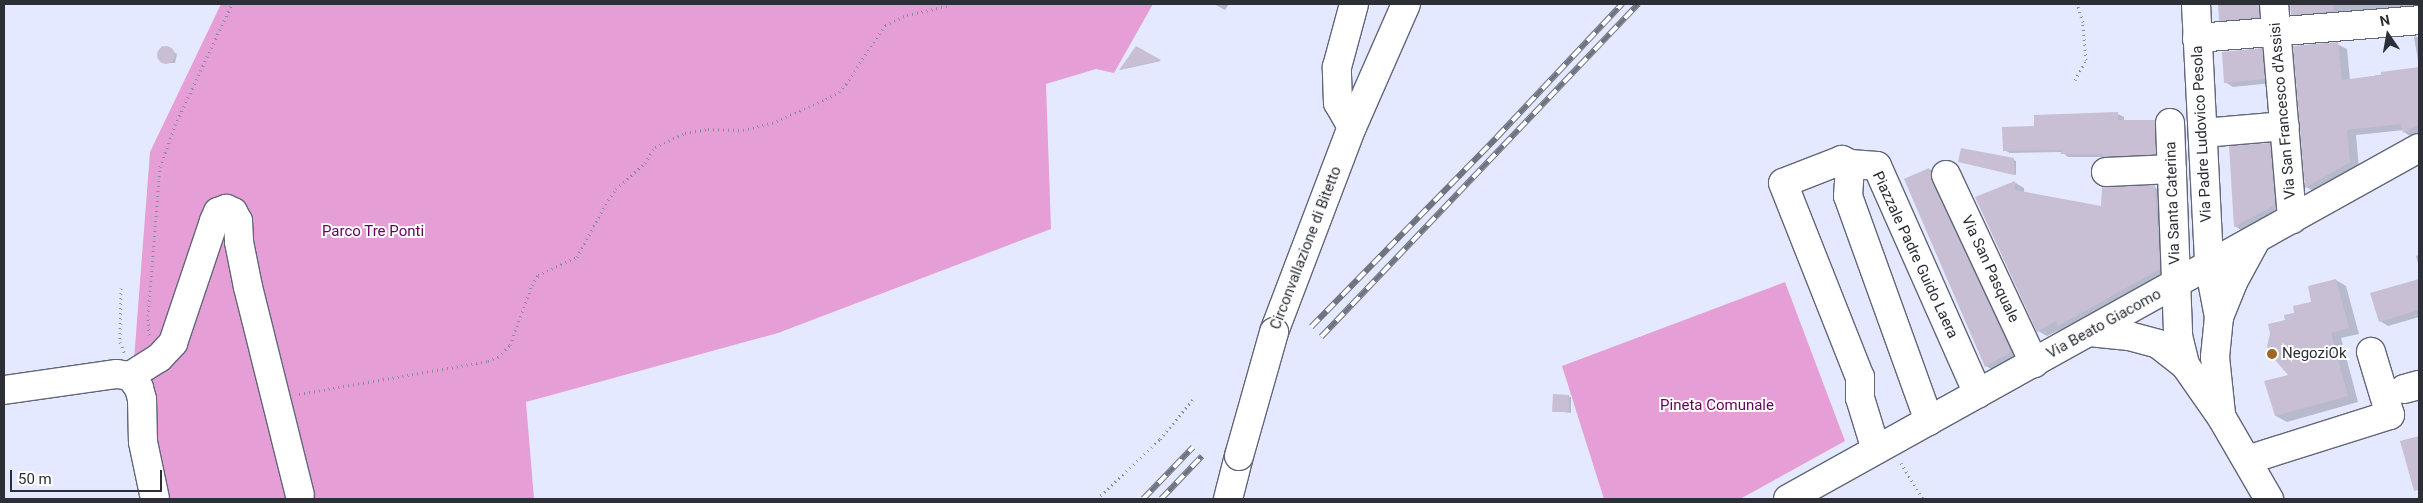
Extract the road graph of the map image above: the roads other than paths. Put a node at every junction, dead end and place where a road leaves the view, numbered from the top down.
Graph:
1 (1354, 4) edge
2 (1406, 4) edge
3 (2196, 4) edge
4 (2274, 4) edge
5 (2419, 20) edge
6 (2277, 32) junction
7 (2198, 38) junction
8 (2170, 123) dead end
9 (2285, 126) junction
10 (1352, 127) junction
11 (2203, 133) junction
12 (2419, 148) edge
13 (1850, 164) junction
14 (2172, 169) junction
15 (2106, 172) dead end
16 (1946, 175) dead end
17 (2292, 219) junction
18 (2257, 238) junction
19 (2209, 265) junction
20 (2176, 284) junction
21 (2219, 317) junction
22 (2089, 332) junction
23 (2371, 352) dead end
24 (2034, 363) junction
25 (2185, 365) junction
26 (140, 370) junction
27 (4, 390) edge
28 (1978, 394) junction
29 (2222, 418) junction
30 (1929, 421) junction
31 (1883, 447) junction
32 (2247, 460) junction
33 (154, 493) edge
34 (300, 495) dead end
35 (1800, 497) edge
36 (1228, 499) edge
37 (2269, 499) edge

1 - 10 street
2 - 10 street, Circonvallazione di Bitetto
3 - 7 street, Via Padre Ludovico Pesola
4 - 6 street, Via San Francesco d'Assisi
5 - 6 street
6 - 7 street
6 - 9 street, Via San Francesco d'Assisi
7 - 11 street, Via Padre Ludovico Pesola
8 - 14 street, Via Santa Caterina
9 - 11 street
9 - 17 street, Via San Francesco d'Assisi
10 - 36 street, Circonvallazione di Bitetto, bridge
11 - 19 street, Via Padre Ludovico Pesola
12 - 17 street, Via Beato Giacomo
13 - 28 street, Piazzale Padre Guido Laera
13 - 30 street, Piazzale Padre Guido Laera
13 - 31 street
14 - 15 street
14 - 20 street, Via Santa Caterina
16 - 24 street, Via San Pasquale
17 - 18 street, Via Beato Giacomo
18 - 19 street, Via Beato Giacomo
18 - 21 street
19 - 20 street, Via Beato Giacomo
19 - 21 street, Via Padre Ludovico Pesola
20 - 22 street, Via Beato Giacomo
20 - 25 street, Via Santa Caterina
21 - 29 street
22 - 24 street, Via Beato Giacomo
22 - 25 street
23 - 32 street
24 - 28 street, Via Beato Giacomo
25 - 29 street
26 - 27 street
26 - 33 street
26 - 34 street
28 - 30 street, Via Beato Giacomo
29 - 32 street
30 - 31 street, Via Beato Giacomo
31 - 35 street, Via Beato Giacomo
32 - 37 street

